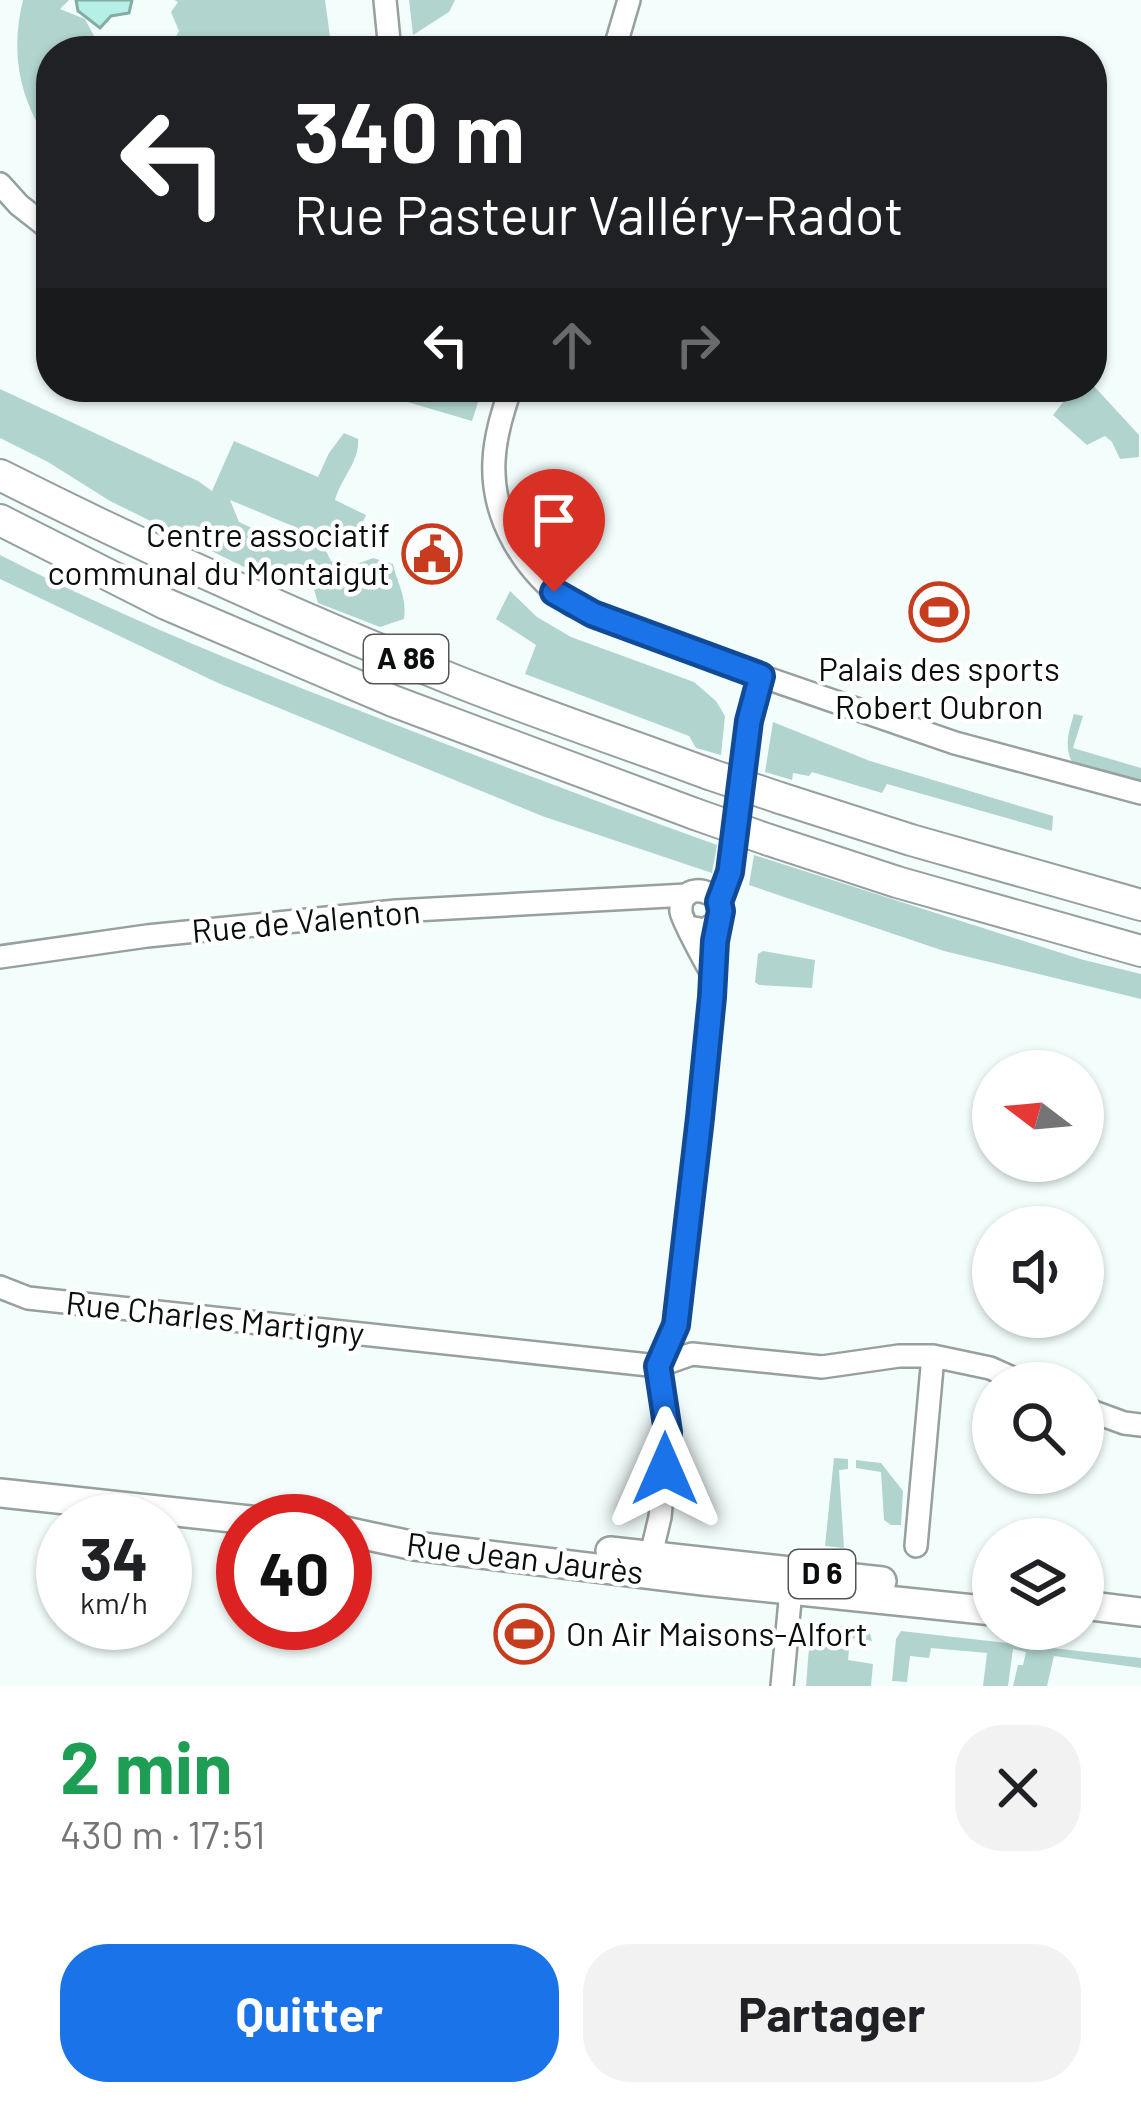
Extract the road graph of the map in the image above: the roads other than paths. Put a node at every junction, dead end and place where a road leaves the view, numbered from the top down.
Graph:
1 (385, 0) edge
2 (629, 0) edge
3 (389, 36) edge
4 (618, 36) edge
5 (0, 184) edge
6 (36, 218) edge
7 (507, 402) edge
8 (0, 475) edge
9 (0, 520) edge
10 (761, 676) junction
11 (1141, 793) edge
12 (1141, 904) edge
13 (699, 908) junction
14 (1141, 951) edge
15 (0, 956) edge
16 (0, 1287) edge
17 (933, 1356) junction
18 (972, 1364) edge
19 (658, 1366) junction
20 (1104, 1416) edge
21 (1141, 1425) edge
22 (0, 1492) edge
23 (216, 1516) edge
24 (372, 1531) edge
25 (916, 1546) dead end
26 (650, 1565) junction
27 (791, 1590) junction
28 (972, 1592) edge
29 (1104, 1608) edge
30 (972, 1609) edge
31 (1141, 1612) edge
32 (1104, 1623) edge
33 (1141, 1627) edge
34 (782, 1686) edge

1 - 3 street
2 - 4 street
5 - 6 street
7 - 10 street
8 - 12 highway, A 86, bridge
9 - 14 highway, A 86, bridge
10 - 11 street
10 - 13 street
13 - 15 street, Rue de Valenton
13 - 19 street
16 - 19 street, Rue Charles Martigny
17 - 18 street, Rue Charles Martigny
17 - 19 street, Rue Charles Martigny
17 - 25 street
19 - 26 street
20 - 21 street
22 - 23 main road
24 - 26 main road, Rue Jean Jaurès / D 6
26 - 27 main road, Rue Jean Jaurès / D 6
26 - 28 main road, D 6
27 - 30 main road, D 6
27 - 34 street
29 - 31 main road
32 - 33 main road

